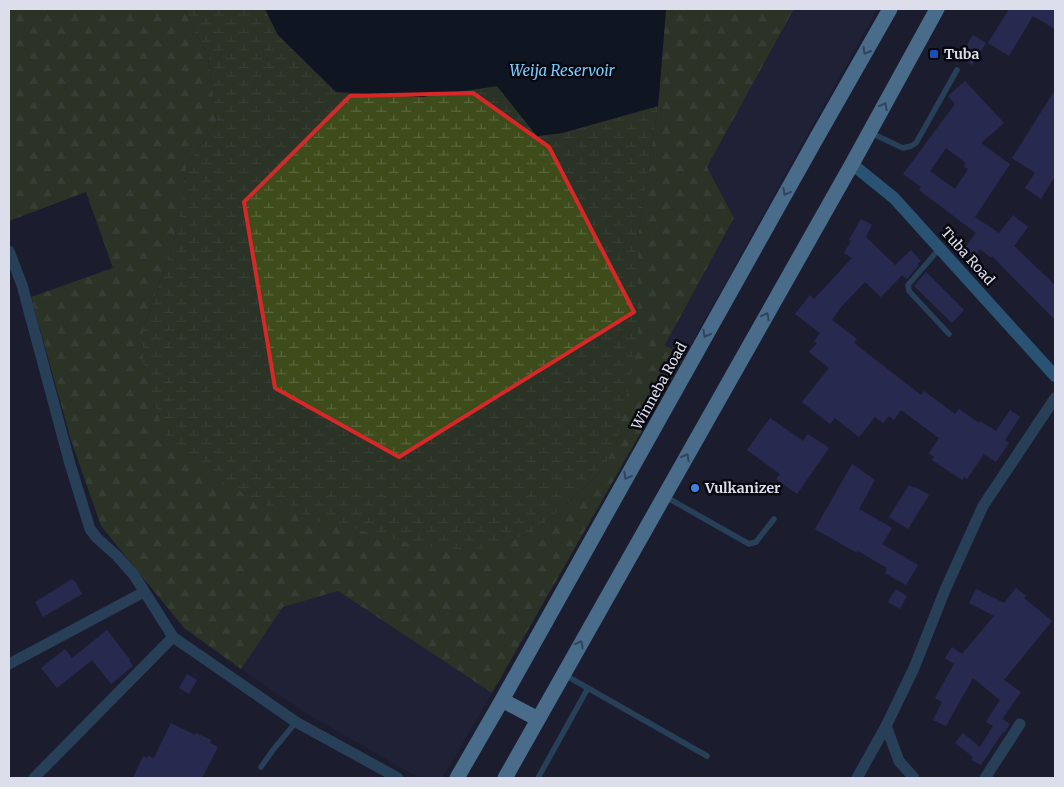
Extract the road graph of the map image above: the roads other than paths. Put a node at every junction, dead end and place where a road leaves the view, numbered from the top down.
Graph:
1 (890, 9) edge
2 (937, 9) edge
3 (958, 70) dead end
4 (869, 132) junction
5 (852, 164) junction
6 (940, 248) junction
7 (9, 251) edge
8 (949, 334) dead end
9 (1055, 376) edge
10 (1055, 398) edge
11 (664, 496) junction
12 (774, 518) dead end
13 (144, 592) junction
14 (173, 637) junction
15 (9, 664) edge
16 (564, 674) junction
17 (588, 688) junction
18 (502, 700) junction
19 (538, 719) junction
20 (296, 722) junction
21 (1020, 724) dead end
22 (886, 726) junction
23 (707, 756) dead end
24 (261, 767) dead end
25 (34, 778) edge
26 (398, 778) edge
27 (457, 778) edge
28 (505, 778) edge
29 (538, 778) edge
30 (857, 778) edge
31 (914, 778) edge
32 (986, 778) edge

1 -> 18 highway, Winneba Road
4 -> 2 highway
3 - 4 lane
4 - 5 highway
5 - 6 street, Tuba Road
11 -> 5 highway
6 - 8 lane
6 - 9 street, Tuba Road
7 - 13 street
10 - 22 street
11 - 12 lane
16 -> 11 highway
13 - 14 street
13 - 15 street
14 - 20 street
14 - 25 street
16 - 17 lane
16 - 19 highway
17 - 23 lane
17 - 29 lane
18 - 19 highway
18 - 27 highway, Winneba Road
19 - 28 highway
20 - 24 lane
20 - 26 street
21 - 32 street
22 - 30 street
22 - 31 street

